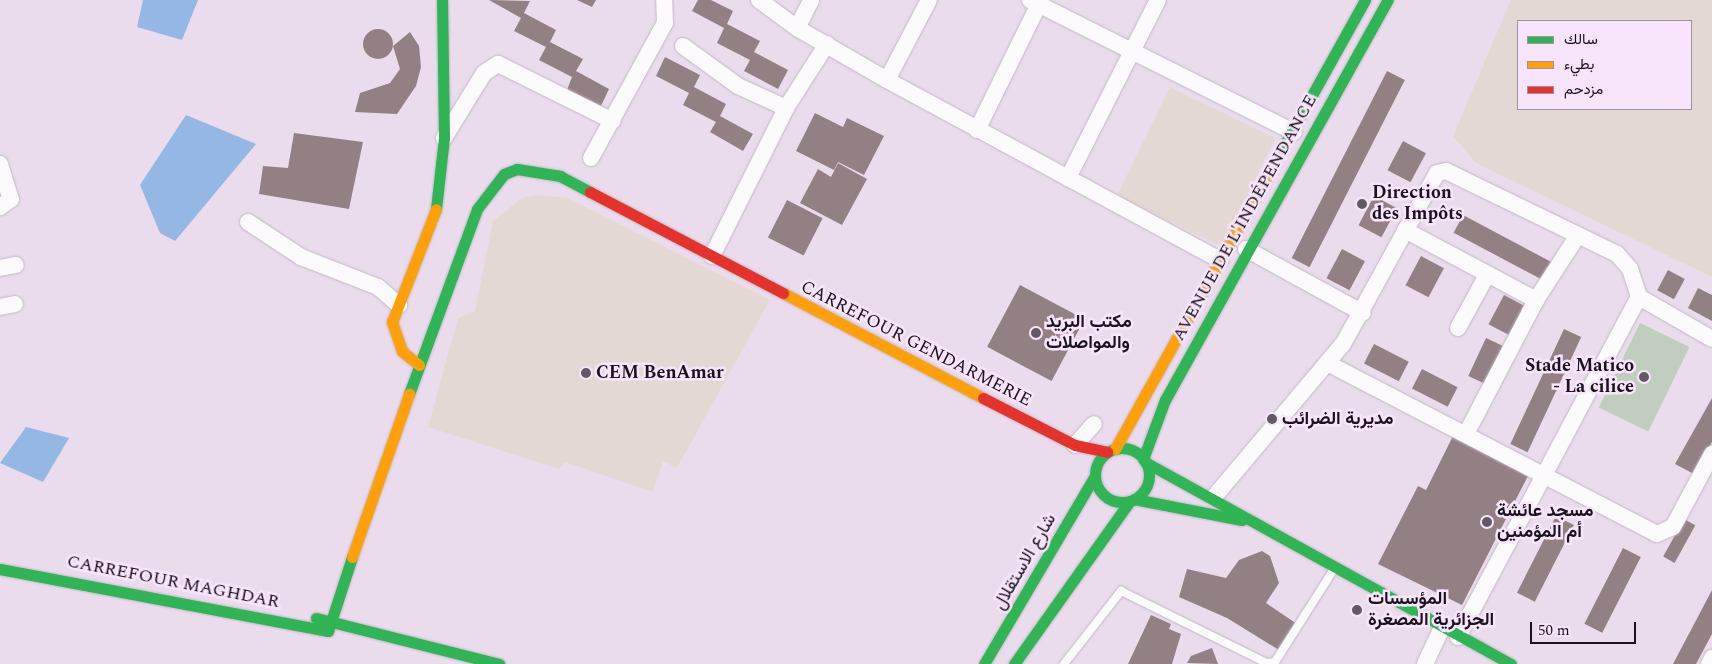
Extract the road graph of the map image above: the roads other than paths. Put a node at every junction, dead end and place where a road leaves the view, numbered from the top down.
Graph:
1 (442, 0) edge
2 (664, 0) edge
3 (759, 0) edge
4 (812, 0) edge
5 (929, 0) edge
6 (1158, 0) edge
7 (1365, 0) edge
8 (1388, 0) edge
9 (1035, 2) edge
10 (797, 28) junction
11 (827, 44) junction
12 (683, 46) dead end
13 (1135, 51) junction
14 (887, 80) junction
15 (786, 108) junction
16 (614, 121) junction
17 (977, 130) junction
18 (1294, 132) junction
19 (444, 138) junction
20 (591, 158) dead end
21 (0, 164) edge
22 (1068, 178) junction
23 (0, 207) edge
24 (248, 222) dead end
25 (1405, 230) junction
26 (1578, 235) junction
27 (1246, 249) junction
28 (712, 256) junction
29 (1220, 260) junction
30 (1487, 275) junction
31 (1639, 297) junction
32 (1536, 300) junction
33 (399, 305) junction
34 (1363, 313) junction
35 (1458, 328) dead end
36 (1712, 339) edge
37 (1329, 364) junction
38 (419, 365) junction
39 (1094, 424) dead end
40 (1466, 434) junction
41 (1075, 445) junction
42 (1111, 450) junction
43 (1712, 454) edge
44 (1144, 460) junction
45 (1544, 472) junction
46 (1095, 473) junction
47 (1214, 496) junction
48 (1131, 501) junction
49 (1253, 522) junction
50 (0, 558) edge
51 (1335, 568) junction
52 (0, 569) edge
53 (329, 626) junction
54 (1442, 628) junction
55 (1458, 637) junction
56 (1712, 658) edge
57 (1019, 663) edge
58 (457, 664) edge
59 (499, 664) edge
60 (984, 664) edge
61 (1064, 664) edge
62 (1425, 664) edge
63 (1511, 664) edge
64 (1709, 664) edge

1 - 19 street
2 - 16 street
3 - 10 street
4 - 10 street
5 - 14 street
6 - 13 street
7 - 18 street, AVENUE DE L'INDÉPENDANCE
8 - 27 street, AVENUE DE L'INDÉPENDANCE
9 - 13 street
9 - 17 street
10 - 11 street
11 - 14 street
11 - 15 street
12 - 15 street
13 - 18 street
13 - 22 street
14 - 17 street
15 - 28 street
16 - 19 street
16 - 20 street
17 - 22 street
18 - 29 street, AVENUE DE L'INDÉPENDANCE
19 - 33 street
21 - 23 street
22 - 29 street
24 - 33 street
25 - 26 street
25 - 30 street
25 - 34 street
26 - 31 street
26 - 32 street
27 - 34 street
27 - 44 street, AVENUE DE L'INDÉPENDANCE
28 - 38 street, CARREFOUR GENDARMERIE
28 - 41 street, CARREFOUR GENDARMERIE
29 - 42 street, AVENUE DE L'INDÉPENDANCE
30 - 32 street
30 - 35 street
31 - 36 street
31 - 45 street
32 - 40 street
33 - 38 street
34 - 37 street
37 - 40 street
37 - 47 street
38 - 53 street, CARREFOUR GENDARMERIE
39 - 41 street
40 - 45 street
41 - 42 street, CARREFOUR GENDARMERIE
41 - 46 street
42 - 44 street, CARREFOUR GENDARMERIE
42 - 46 street
43 - 45 street
44 - 47 street, CARREFOUR GENDARMERIE
44 - 48 street
45 - 55 street
46 - 48 street
46 - 60 street, شارع الاستقلال
47 - 49 street, CARREFOUR GENDARMERIE
48 - 49 street
48 - 57 street
49 - 51 street
50 - 53 street
51 - 54 street
51 - 61 lane
52 - 53 street, CARREFOUR MAGHDAR
53 - 58 street
53 - 59 street
54 - 55 street
54 - 62 street
55 - 63 street
56 - 64 street

